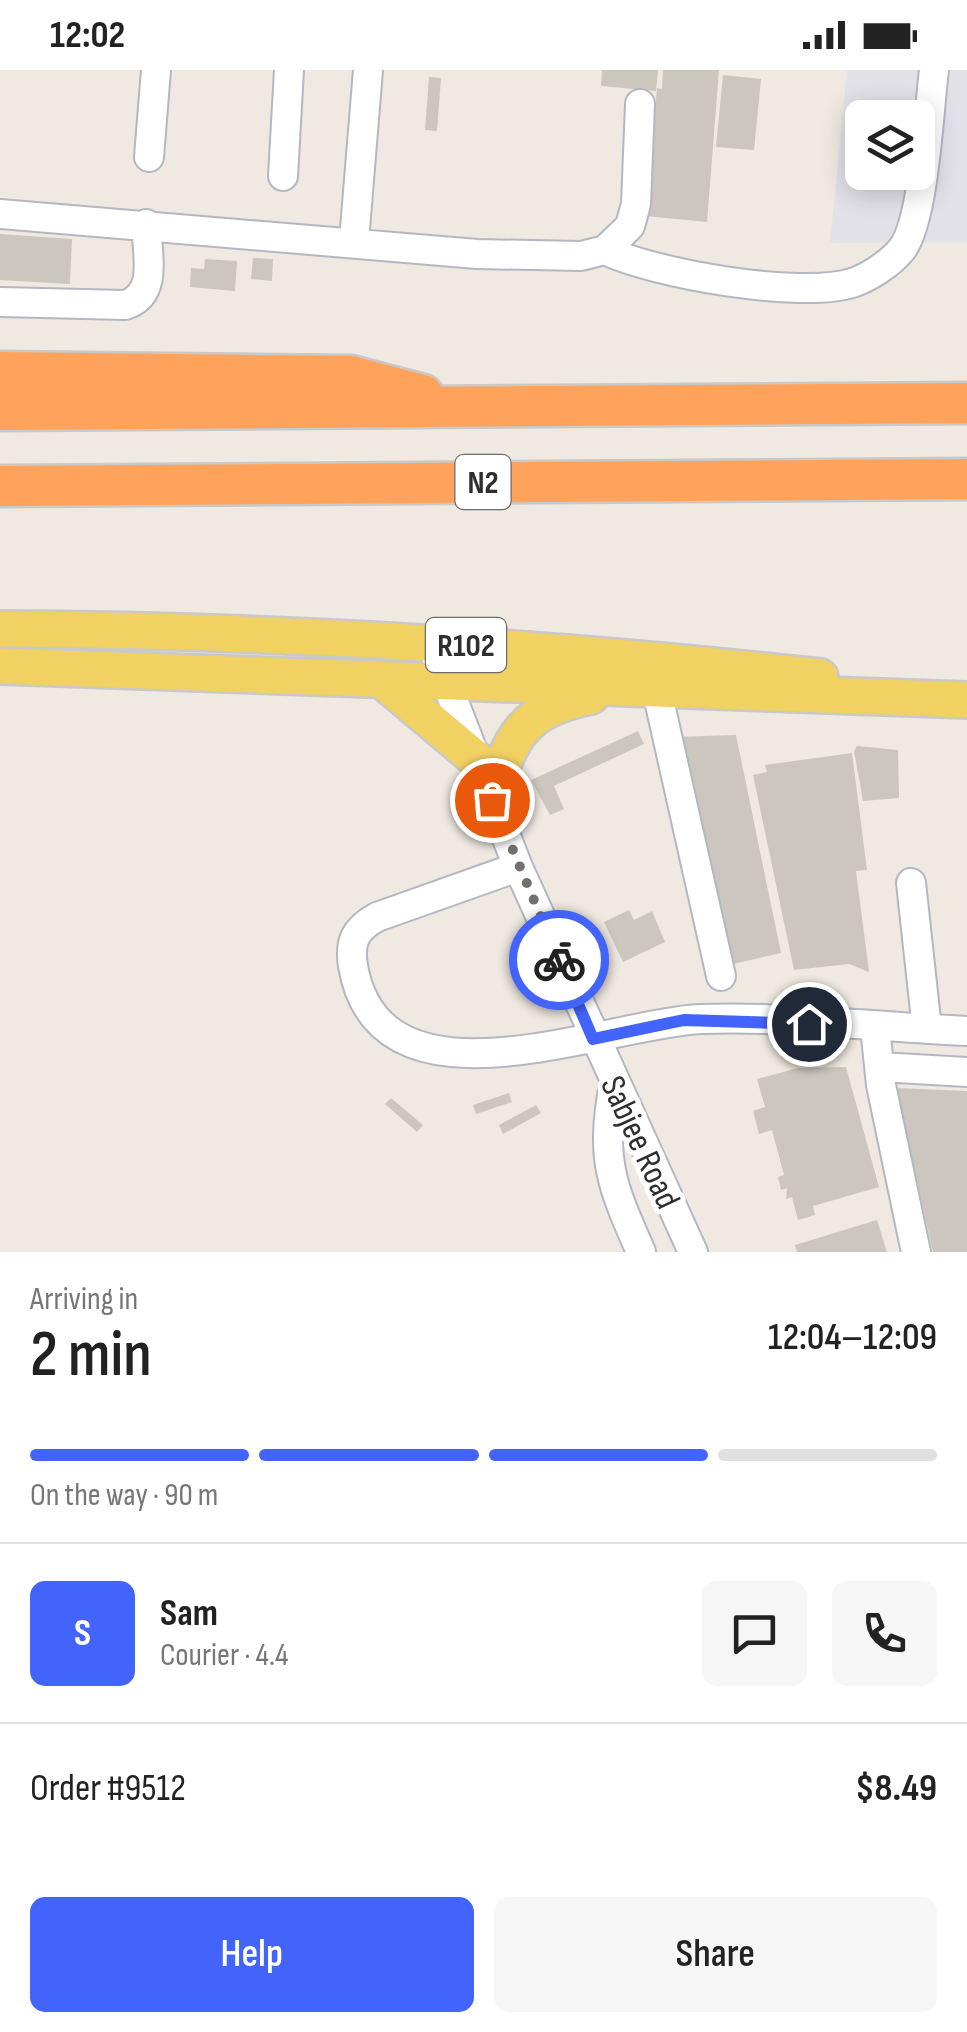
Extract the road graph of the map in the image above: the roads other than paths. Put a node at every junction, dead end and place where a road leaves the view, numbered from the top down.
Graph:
1 (156, 70) edge
2 (289, 70) edge
3 (368, 70) edge
4 (934, 70) edge
5 (640, 104) dead end
6 (149, 158) dead end
7 (282, 176) dead end
8 (0, 214) edge
9 (146, 224) junction
10 (354, 241) junction
11 (605, 250) junction
12 (0, 302) edge
13 (0, 372) edge
14 (967, 403) edge
15 (451, 406) junction
16 (0, 410) edge
17 (967, 479) edge
18 (0, 486) edge
19 (0, 629) edge
20 (431, 643) junction
21 (0, 666) edge
22 (382, 680) junction
23 (445, 681) junction
24 (621, 689) junction
25 (657, 691) junction
26 (930, 696) junction
27 (967, 700) edge
28 (476, 759) junction
29 (492, 800) junction
30 (518, 867) junction
31 (911, 883) dead end
32 (721, 976) dead end
33 (874, 1026) junction
34 (927, 1030) junction
35 (967, 1031) edge
36 (593, 1039) junction
37 (880, 1068) junction
38 (967, 1072) edge
39 (614, 1084) junction
40 (641, 1252) edge
41 (693, 1252) edge
42 (916, 1252) edge

1 - 6 street
2 - 7 street
3 - 10 street
4 - 11 street
5 - 11 street
8 - 9 street
9 - 10 street
9 - 12 street
10 - 11 street
13 - 15 highway
14 - 15 highway, N2
15 - 16 highway, N2
17 - 18 highway, N2
19 - 20 main road, R102
20 - 23 street, Sabjee Road
20 - 26 main road, R102
21 - 22 main road, R102
22 - 23 main road, R102
22 - 28 main road
23 - 24 main road, R102
23 - 28 street, Sabjee Road
24 - 25 main road, R102
24 - 29 main road
25 - 26 main road, R102
25 - 32 street
26 - 27 main road, R102
28 - 29 street, Sabjee Road
29 - 30 street, Sabjee Road
30 - 36 street, Sabjee Road
30 - 36 street
31 - 34 street
33 - 34 street
33 - 36 street
33 - 37 street
34 - 35 street
36 - 39 street, Sabjee Road
37 - 38 street
37 - 42 street
39 - 40 street
39 - 41 street, Sabjee Road

